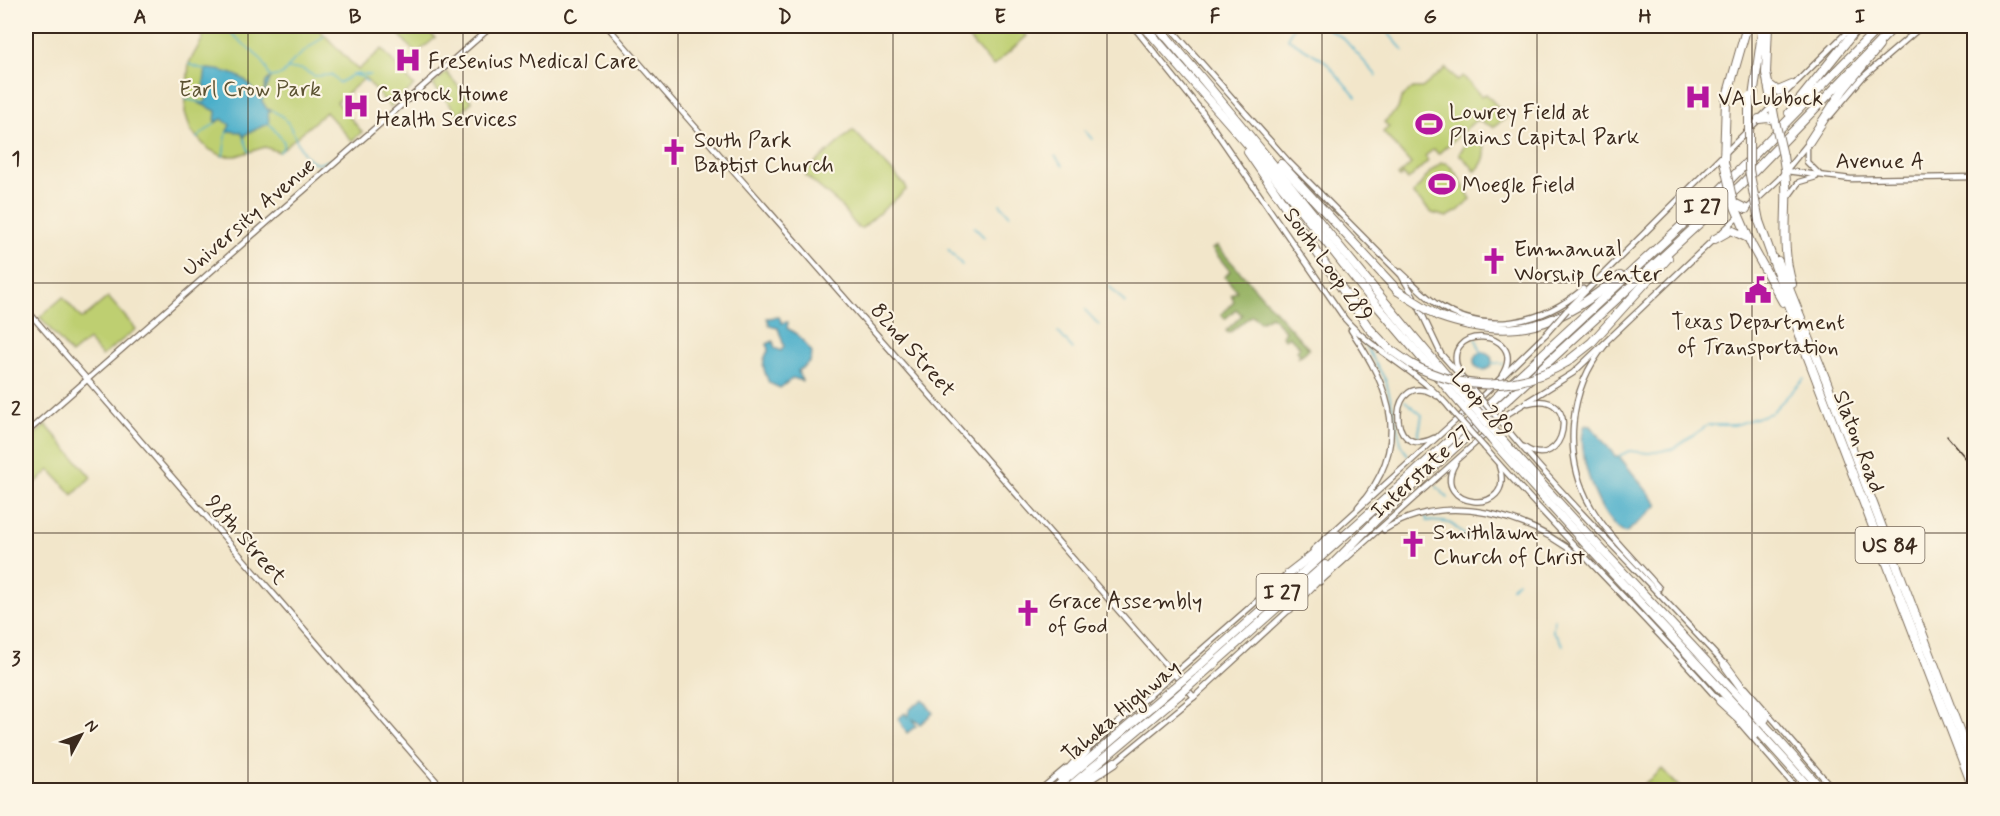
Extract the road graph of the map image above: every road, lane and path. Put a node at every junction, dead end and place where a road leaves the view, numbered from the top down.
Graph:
1 (492, 26) edge
2 (607, 26) edge
3 (1133, 26) edge
4 (1144, 26) edge
5 (1157, 26) edge
6 (1169, 26) edge
7 (1748, 26) edge
8 (1758, 26) edge
9 (1763, 26) edge
10 (1768, 26) edge
11 (1852, 26) edge
12 (1859, 26) edge
13 (1880, 26) edge
14 (1895, 26) edge
15 (1922, 26) edge
16 (1767, 82) junction
17 (1792, 86) junction
18 (1751, 97) junction
19 (1224, 103) junction
20 (1772, 106) junction
21 (1215, 107) junction
22 (1758, 119) junction
23 (1775, 121) junction
24 (1776, 134) junction
25 (1809, 142) junction
26 (1724, 158) junction
27 (1786, 171) junction
28 (1822, 176) junction
29 (1974, 177) edge
30 (1741, 185) junction
31 (1787, 199) junction
32 (1733, 202) junction
33 (1746, 209) junction
34 (1738, 216) junction
35 (1761, 221) junction
36 (1715, 238) junction
37 (1749, 238) junction
38 (1385, 257) junction
39 (1646, 258) junction
40 (1597, 278) junction
41 (1642, 306) junction
42 (1336, 308) junction
43 (26, 309) edge
44 (1803, 322) junction
45 (1808, 355) junction
46 (87, 379) junction
47 (1463, 379) junction
48 (1822, 381) junction
49 (1490, 389) junction
50 (1463, 400) junction
51 (1446, 403) junction
52 (1509, 413) junction
53 (26, 433) edge
54 (1442, 433) junction
55 (1495, 438) junction
56 (1516, 441) junction
57 (1467, 451) junction
58 (1492, 456) junction
59 (1370, 511) junction
60 (1347, 519) junction
61 (1376, 520) junction
62 (1353, 554) junction
63 (1289, 573) junction
64 (1612, 584) junction
65 (1289, 609) junction
66 (1684, 618) junction
67 (1928, 645) junction
68 (1919, 647) junction
69 (1187, 662) junction
70 (1725, 665) junction
71 (1174, 674) junction
72 (1195, 675) junction
73 (1205, 686) junction
74 (1176, 692) junction
75 (1194, 697) junction
76 (1720, 701) junction
77 (1086, 751) junction
78 (1115, 762) junction
79 (1974, 769) edge
80 (1793, 770) junction
81 (1810, 777) junction
82 (444, 790) edge
83 (1040, 790) edge
84 (1048, 790) edge
85 (1053, 790) edge
86 (1066, 790) edge
87 (1073, 790) edge
88 (1081, 790) edge
89 (1798, 790) edge
90 (1811, 790) edge
91 (1822, 790) edge
92 (1834, 790) edge
93 (1974, 790) edge

1 - 46 main road, University Avenue
2 - 71 main road, 82nd Street
3 - 42 main road, South Loop 289
4 - 21 highway, Loop 289
5 - 19 highway, Loop 289
6 - 38 main road, South Loop 289
7 - 26 highway
8 - 18 highway, US 84
9 - 18 highway, US 84
10 - 16 highway
11 - 17 main road, Interstate 27
12 - 24 highway
13 - 24 highway, I 27
14 - 25 highway
14 - 30 highway, I 27
15 - 25 main road, Interstate 27
16 - 17 highway
16 - 20 highway
17 - 20 main road, Interstate 27
18 - 35 highway, Slaton Road / US 84, bridge
19 - 39 highway, bridge
19 - 50 highway, Loop 289
20 - 22 main road, Interstate 27
20 - 23 highway
21 - 30 highway, bridge
21 - 50 highway, Loop 289
22 - 23 highway
22 - 26 main road, Interstate 27
23 - 27 highway, bridge
24 - 39 highway, I 27
25 - 27 main road, Interstate 27
25 - 28 main road
26 - 32 highway, bridge
26 - 40 main road, Interstate 27
27 - 28 main road, Avenue A
27 - 31 highway
27 - 33 main road, Interstate 27
28 - 29 main road, Avenue A
28 - 31 main road
30 - 61 highway, I 27
31 - 44 highway
32 - 33 highway
32 - 34 highway
33 - 34 main road, Interstate 27
34 - 36 main road, Interstate 27
34 - 37 highway
35 - 44 highway, Slaton Road / US 84
35 - 45 highway, Slaton Road / US 84
36 - 37 highway
36 - 41 main road, Interstate 27
37 - 45 highway
38 - 40 main road
38 - 47 main road, South Loop 289
39 - 59 highway, I 27
40 - 49 main road, Interstate 27, bridge
41 - 52 main road, Interstate 27
41 - 66 main road
42 - 51 main road, South Loop 289
42 - 60 main road
43 - 46 main road, 98th Street
44 - 48 highway, Slaton Road / US 84
45 - 48 highway, Slaton Road / US 84
46 - 53 main road, University Avenue
46 - 82 main road, 98th Street
47 - 49 main road
47 - 56 main road, South Loop 289, bridge
48 - 67 highway, Slaton Road / US 84
48 - 68 highway, Slaton Road / US 84
49 - 54 main road, Interstate 27
50 - 55 highway, Loop 289, bridge
51 - 54 main road
51 - 58 main road, South Loop 289, bridge
52 - 56 main road
52 - 57 main road, Interstate 27
54 - 60 main road, Interstate 27
55 - 80 highway, Loop 289
55 - 81 highway, Loop 289
56 - 66 main road, South Loop 289
57 - 58 main road
57 - 62 main road, Interstate 27
58 - 64 main road, South Loop 289
59 - 63 highway
59 - 72 highway, Tahoka Highway / I 27
60 - 63 main road, Interstate 27
61 - 65 highway
61 - 72 highway, Tahoka Highway / I 27
62 - 64 main road
62 - 65 main road, Interstate 27
63 - 69 main road, Interstate 27
64 - 76 main road, South Loop 289
65 - 73 main road, Interstate 27
66 - 70 main road, South Loop 289
67 - 68 highway
67 - 79 highway, Slaton Road / US 84
68 - 93 highway, Slaton Road / US 84
69 - 71 main road, Interstate 27
69 - 73 main road
70 - 81 highway
70 - 92 main road, South Loop 289
71 - 75 main road, 82nd Street
71 - 77 main road, Interstate 27
72 - 74 highway, Tahoka Highway / I 27, bridge
73 - 75 main road, Interstate 27
74 - 85 highway, Tahoka Highway / I 27
74 - 86 highway, Tahoka Highway / I 27
75 - 78 main road, Interstate 27
76 - 80 highway
76 - 89 main road, South Loop 289
77 - 83 main road, Tahoka Highway
77 - 84 highway
78 - 87 highway
78 - 88 main road, Tahoka Highway
80 - 90 highway, Loop 289
81 - 91 highway, Loop 289

